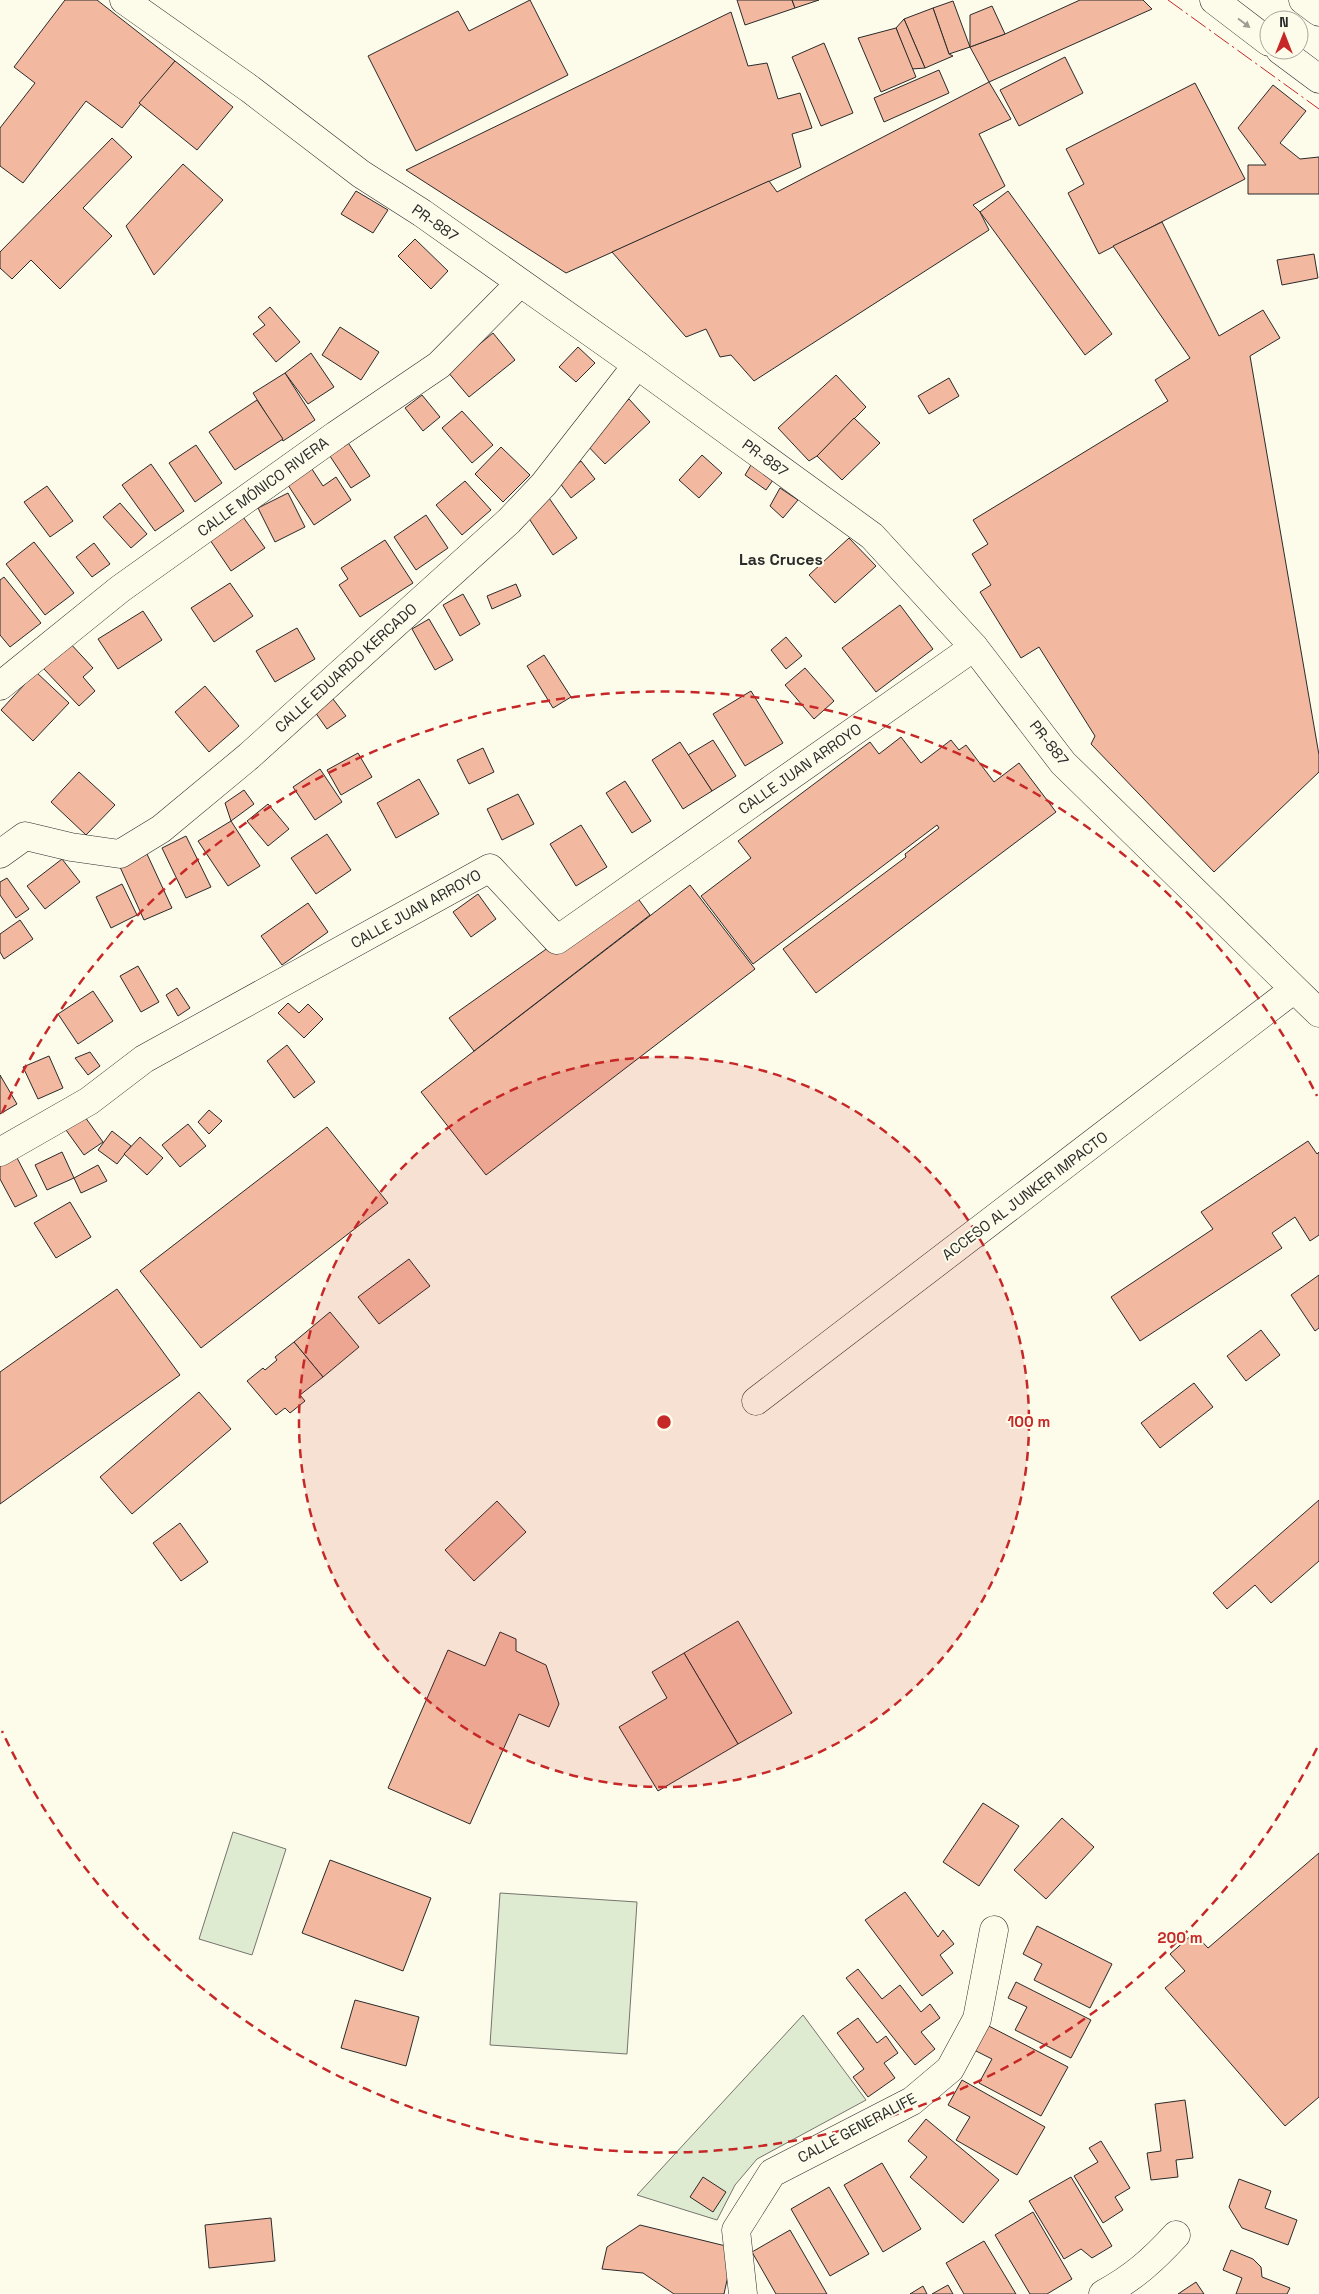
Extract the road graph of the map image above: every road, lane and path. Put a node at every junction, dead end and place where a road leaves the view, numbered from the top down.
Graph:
1 (124, 0) edge
2 (1214, 0) edge
3 (1303, 0) edge
4 (1319, 12) edge
5 (1259, 34) edge
6 (1293, 60) edge
7 (1319, 79) edge
8 (520, 283) junction
9 (637, 365) junction
10 (974, 647) junction
11 (0, 686) edge
12 (0, 854) edge
13 (1294, 990) junction
14 (1319, 1013) edge
15 (0, 1152) edge
16 (756, 1401) dead end
17 (994, 1930) dead end
18 (1176, 2235) dead end
19 (743, 2294) edge
20 (1103, 2294) edge

1 - 8 main road, PR-887
2 -> 5 main road
3 - 4 main road
6 - 7 main road
8 - 9 main road, PR-887
8 - 11 main road, CALLE MÓNICO RIVERA
9 - 10 main road, PR-887
9 - 12 main road, CALLE EDUARDO KERCADO
10 - 13 main road, PR-887
10 - 15 main road, CALLE JUAN ARROYO
13 - 14 main road, PR-887
13 - 16 main road, ACCESO AL JUNKER IMPACTO
17 - 19 main road, CALLE GENERALIFE
18 - 20 main road

